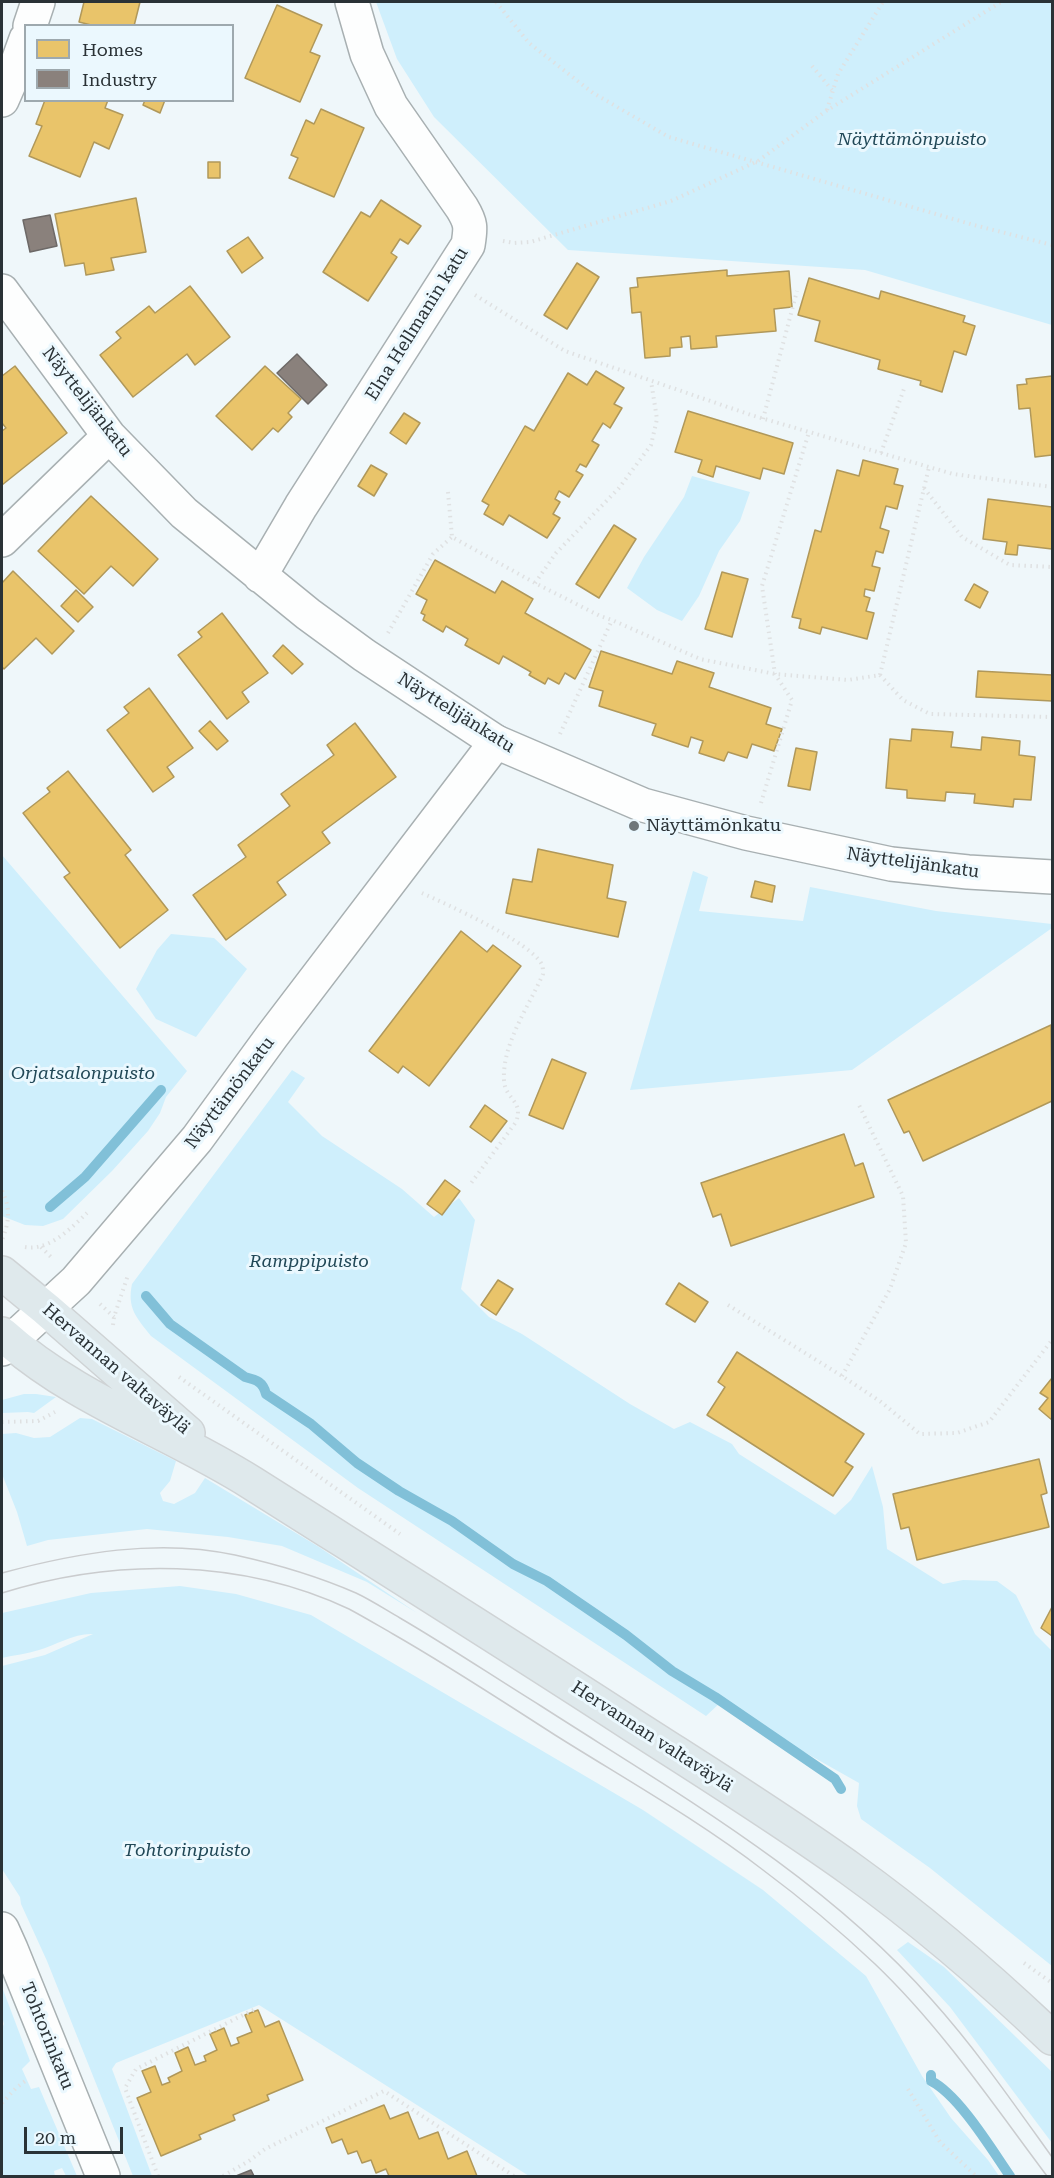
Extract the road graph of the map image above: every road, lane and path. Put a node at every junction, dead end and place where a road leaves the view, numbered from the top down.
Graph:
1 (38, 2) edge
2 (352, 2) edge
3 (496, 2) edge
4 (883, 2) edge
5 (1001, 2) edge
6 (31, 24) edge
7 (24, 44) edge
8 (812, 66) dead end
9 (833, 91) junction
10 (2, 100) edge
11 (826, 111) junction
12 (758, 161) junction
13 (470, 233) junction
14 (1053, 245) edge
15 (446, 278) junction
16 (2, 291) edge
17 (797, 291) dead end
18 (651, 381) junction
19 (904, 386) dead end
20 (763, 419) junction
21 (809, 432) junction
22 (109, 436) junction
23 (881, 453) junction
24 (929, 467) junction
25 (924, 488) junction
26 (1053, 488) edge
27 (448, 492) dead end
28 (452, 537) junction
29 (2, 540) edge
30 (1053, 567) edge
31 (260, 576) junction
32 (535, 583) junction
33 (612, 620) junction
34 (383, 641) dead end
35 (775, 674) junction
36 (880, 675) junction
37 (1053, 717) edge
38 (558, 739) dead end
39 (496, 742) junction
40 (746, 833) junction
41 (1053, 876) edge
42 (393, 878) junction
43 (859, 1106) dead end
44 (469, 1186) dead end
45 (2, 1191) edge
46 (2, 1240) edge
47 (2, 1273) edge
48 (728, 1305) dead end
49 (46, 1309) junction
50 (1053, 1340) edge
51 (4, 1341) edge
52 (842, 1376) junction
53 (53, 1413) dead end
54 (2, 1422) edge
55 (228, 1468) junction
56 (2, 1929) edge
57 (255, 2009) dead end
58 (1053, 2038) edge
59 (908, 2089) dead end
60 (104, 2176) edge
61 (158, 2176) edge
62 (223, 2176) edge
63 (514, 2176) edge
64 (976, 2176) edge

1 - 6 street
2 - 13 street, Elna Hellmanin katu
3 - 12 path
4 - 9 path
5 - 11 path
7 - 10 street
8 - 9 path
9 - 11 path
11 - 12 path
12 - 13 path
12 - 14 path
13 - 15 street, Elna Hellmanin katu
15 - 18 path
15 - 31 street, Elna Hellmanin katu
16 - 22 street, Näyttelijänkatu
17 - 20 path
18 - 20 path
18 - 32 path
19 - 23 path
20 - 21 path
21 - 23 path
21 - 35 path
22 - 29 street
22 - 31 street, Näyttelijänkatu
23 - 24 path
24 - 25 path
24 - 26 path
25 - 30 path
25 - 36 path
27 - 28 path
28 - 32 path
28 - 34 path
31 - 39 street, Näyttelijänkatu
32 - 33 path
33 - 35 path
33 - 38 path
35 - 36 path
35 - 40 path
36 - 37 path
39 - 40 street, Näyttelijänkatu
39 - 42 street, Näyttämönkatu
40 - 41 street, Näyttelijänkatu
42 - 44 path
42 - 49 street, Näyttämönkatu
43 - 52 path
45 - 46 path
47 - 49 main road, Hervannan valtaväylä
48 - 52 path
49 - 51 street, Näyttämönkatu
49 - 55 main road, Hervannan valtaväylä
50 - 52 path
51 - 55 main road, Hervannan valtaväylä
53 - 54 path
55 - 58 main road, Hervannan valtaväylä
56 - 60 street, Tohtorinkatu
57 - 61 path
59 - 64 path
62 - 63 path

